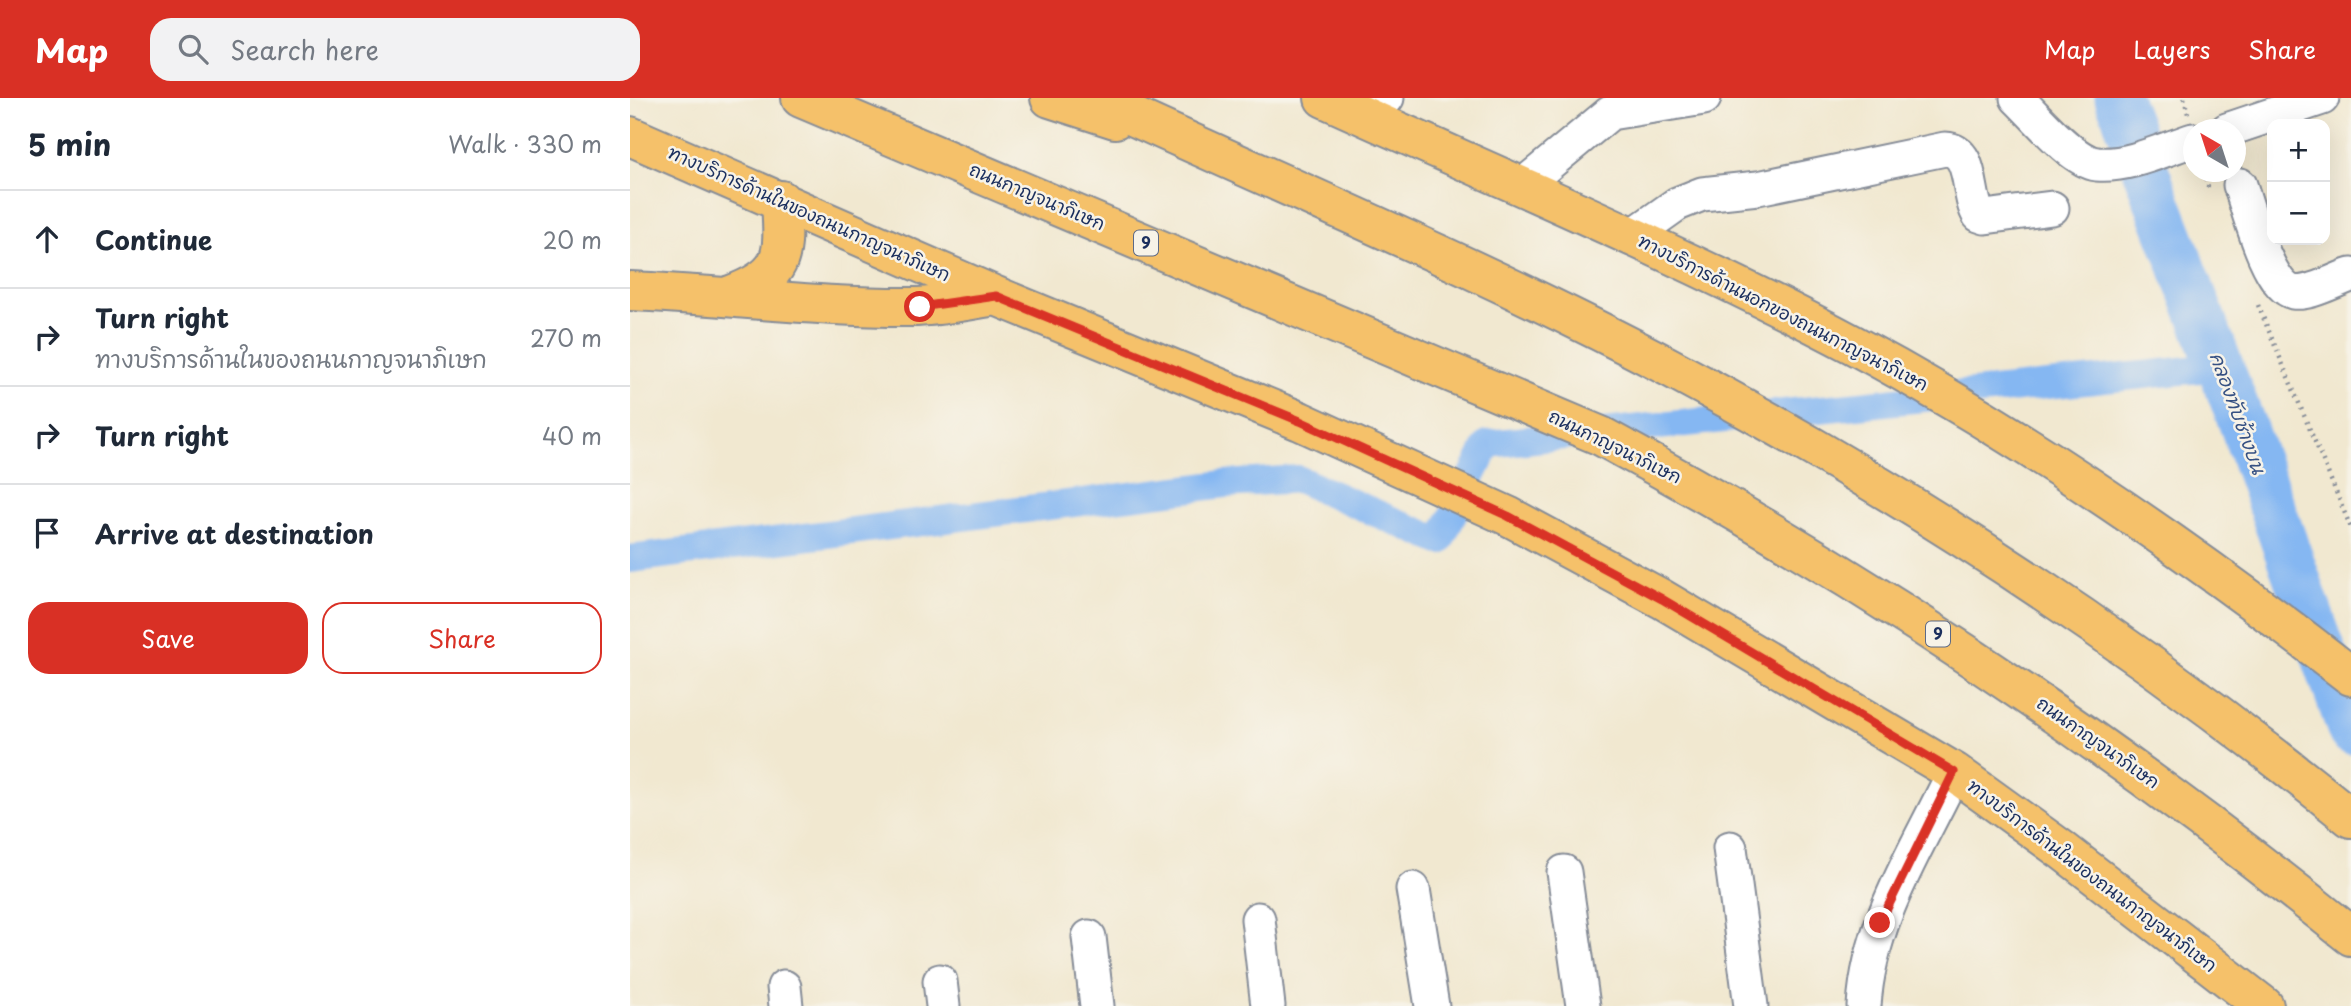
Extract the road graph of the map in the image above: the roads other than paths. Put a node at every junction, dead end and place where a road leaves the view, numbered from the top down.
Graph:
1 (802, 98) edge
2 (1050, 98) edge
3 (1093, 98) edge
4 (1324, 98) edge
5 (1704, 98) edge
6 (2017, 98) edge
7 (2322, 98) edge
8 (1375, 107) edge
9 (2246, 124) edge
10 (630, 136) edge
11 (2183, 143) edge
12 (1195, 145) junction
13 (1522, 186) junction
14 (2227, 193) road end
15 (781, 200) junction
16 (2052, 208) dead end
17 (1632, 236) junction
18 (2351, 275) edge
19 (630, 291) edge
20 (731, 295) junction
21 (996, 296) junction
22 (2351, 676) edge
23 (1954, 772) junction
24 (2351, 818) edge
25 (1730, 848) dead end
26 (1564, 872) dead end
27 (1413, 888) dead end
28 (1258, 919) dead end
29 (2351, 936) edge
30 (1089, 937) dead end
31 (1097, 1006) edge
32 (1268, 1006) edge
33 (1432, 1006) edge
34 (1583, 1006) edge
35 (1751, 1006) edge
36 (1864, 1006) edge
37 (2264, 1006) edge

1 - 29 main road, ถนนกาญจนาภิเษก / 9
2 - 12 main road
3 - 12 main road
4 - 8 main road, ทางบริการด้านนอกของถนนกาญจนาภิเษก
5 - 13 street
6 - 11 street
7 - 9 street
8 - 13 main road, ทางบริการด้านนอกของถนนกาญจนาภิเษก
10 - 15 main road, ทางบริการด้านในของถนนกาญจนาภิเษก
12 - 24 main road
13 - 17 main road, ทางบริการด้านนอกของถนนกาญจนาภิเษก
14 - 18 street
15 - 20 main road
15 - 21 main road, ทางบริการด้านในของถนนกาญจนาภิเษก
16 - 17 street
17 - 22 main road, ทางบริการด้านนอกของถนนกาญจนาภิเษก
19 - 20 main road
20 - 21 main road
21 - 23 main road, ทางบริการด้านในของถนนกาญจนาภิเษก
23 - 36 street
23 - 37 main road, ทางบริการด้านในของถนนกาญจนาภิเษก
25 - 35 street
26 - 34 street
27 - 33 street
28 - 32 street
30 - 31 street

